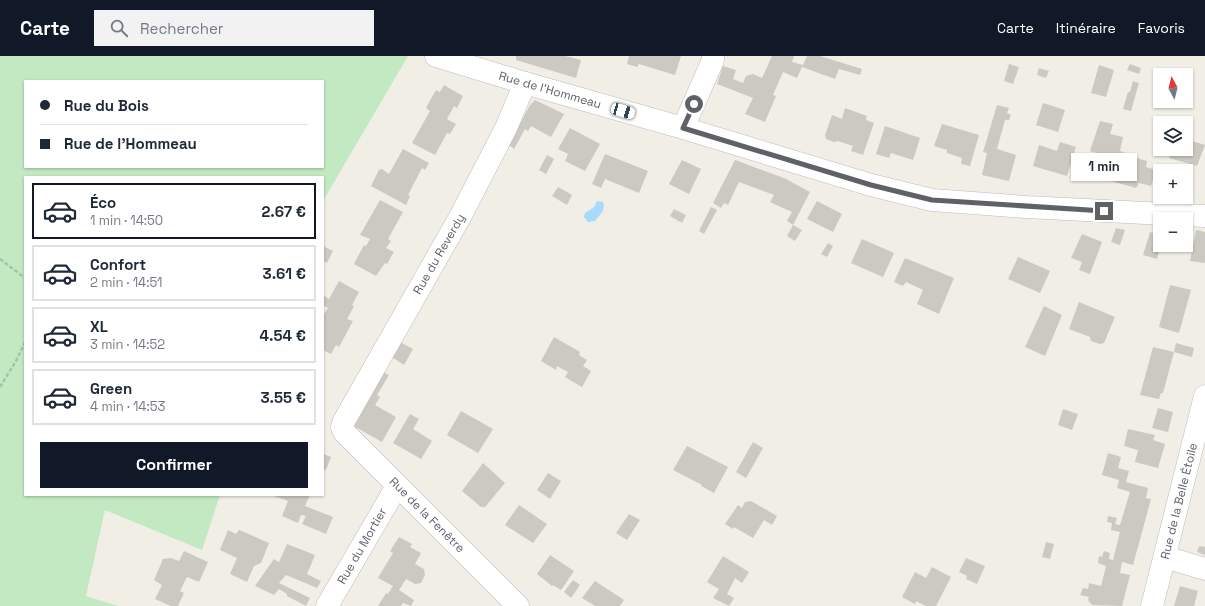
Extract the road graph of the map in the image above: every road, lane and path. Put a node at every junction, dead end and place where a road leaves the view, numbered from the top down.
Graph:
1 (436, 56) edge
2 (713, 56) edge
3 (525, 84) junction
4 (683, 128) junction
5 (1205, 216) edge
6 (0, 259) edge
7 (24, 277) edge
8 (24, 344) edge
9 (0, 387) edge
10 (1205, 396) edge
11 (344, 421) joint
12 (398, 486) junction
13 (1164, 557) junction
14 (1205, 569) edge
15 (327, 606) edge
16 (518, 606) edge
17 (1152, 606) edge

1 - 3 street, Rue de l'Hommeau
2 - 4 street
3 - 4 street, Rue de l'Hommeau
3 - 11 street, Rue du Reverdy
4 - 5 street, Rue de l'Hommeau
6 - 7 path
8 - 9 path
10 - 13 street, Rue de la Belle Étoile
11 - 12 street, Rue de la Fenêtre
12 - 15 street, Rue du Mortier
12 - 16 street, Rue de la Fenêtre
13 - 14 street
13 - 17 street, Rue de la Belle Étoile

